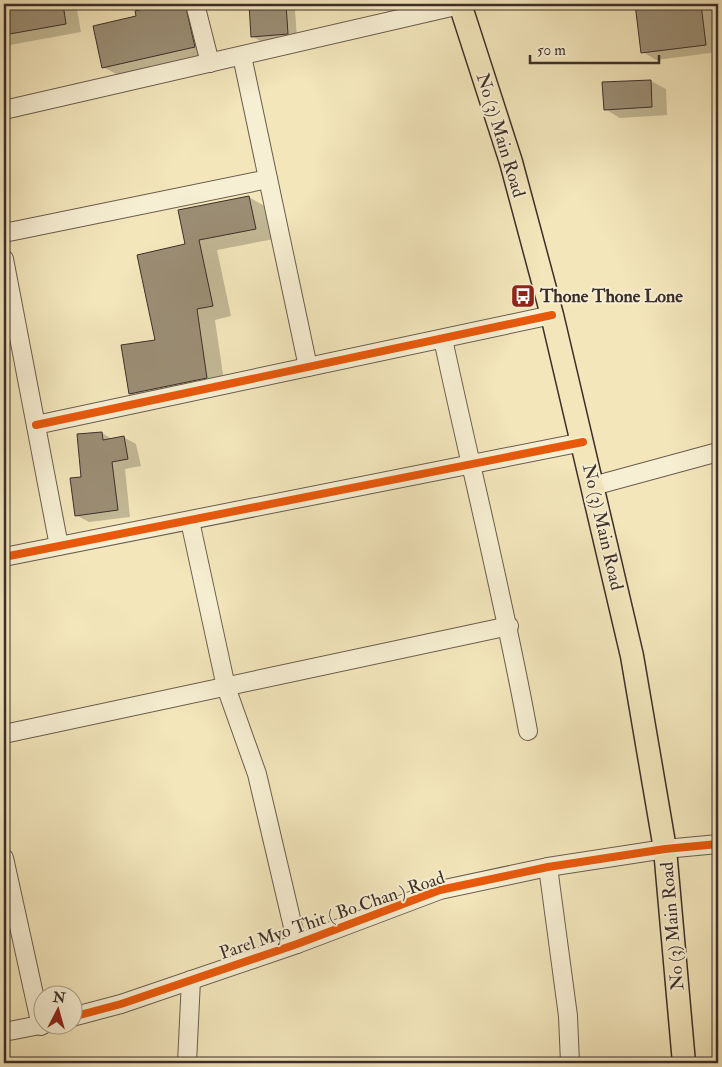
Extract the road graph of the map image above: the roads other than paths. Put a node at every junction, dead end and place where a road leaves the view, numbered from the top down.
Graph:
1 (195, 4) edge
2 (460, 4) edge
3 (242, 56) junction
4 (210, 63) junction
5 (4, 110) edge
6 (268, 179) junction
7 (4, 233) edge
8 (4, 259) edge
9 (552, 315) junction
10 (443, 339) junction
11 (308, 367) junction
12 (36, 425) junction
13 (583, 442) junction
14 (718, 452) edge
15 (470, 466) junction
16 (593, 486) junction
17 (190, 521) junction
18 (59, 546) junction
19 (4, 557) edge
20 (509, 626) junction
21 (226, 686) junction
22 (528, 731) dead end
23 (4, 734) edge
24 (718, 844) edge
25 (665, 849) junction
26 (4, 858) edge
27 (548, 868) junction
28 (297, 944) junction
29 (191, 980) junction
30 (33, 984) edge
31 (82, 1014) edge
32 (32, 1027) edge
33 (4, 1032) edge
34 (187, 1063) edge
35 (570, 1063) edge
36 (684, 1063) edge

1 - 4 street
2 - 3 street
2 - 9 main road, No (3) Main Road
3 - 4 street
3 - 6 street
4 - 5 street
6 - 7 street
6 - 11 street
8 - 12 street
9 - 10 street
9 - 13 main road, No (3) Main Road
10 - 11 street
10 - 15 street
11 - 12 street
12 - 18 street
13 - 15 street
13 - 16 main road, No (3) Main Road
14 - 16 street
15 - 17 street
15 - 20 street
16 - 25 main road, No (3) Main Road
17 - 18 street
17 - 21 street
18 - 19 street
20 - 21 street
20 - 22 street
21 - 23 street
21 - 28 street
24 - 25 street, Parel Myo Thit ( Bo Chan ) Road
25 - 27 street, Parel Myo Thit ( Bo Chan ) Road
25 - 36 main road, No (3) Main Road
26 - 30 street
27 - 28 street, Parel Myo Thit ( Bo Chan ) Road
27 - 35 street
28 - 29 street, Parel Myo Thit ( Bo Chan ) Road
29 - 31 street, Parel Myo Thit ( Bo Chan ) Road
29 - 34 street
32 - 33 street

